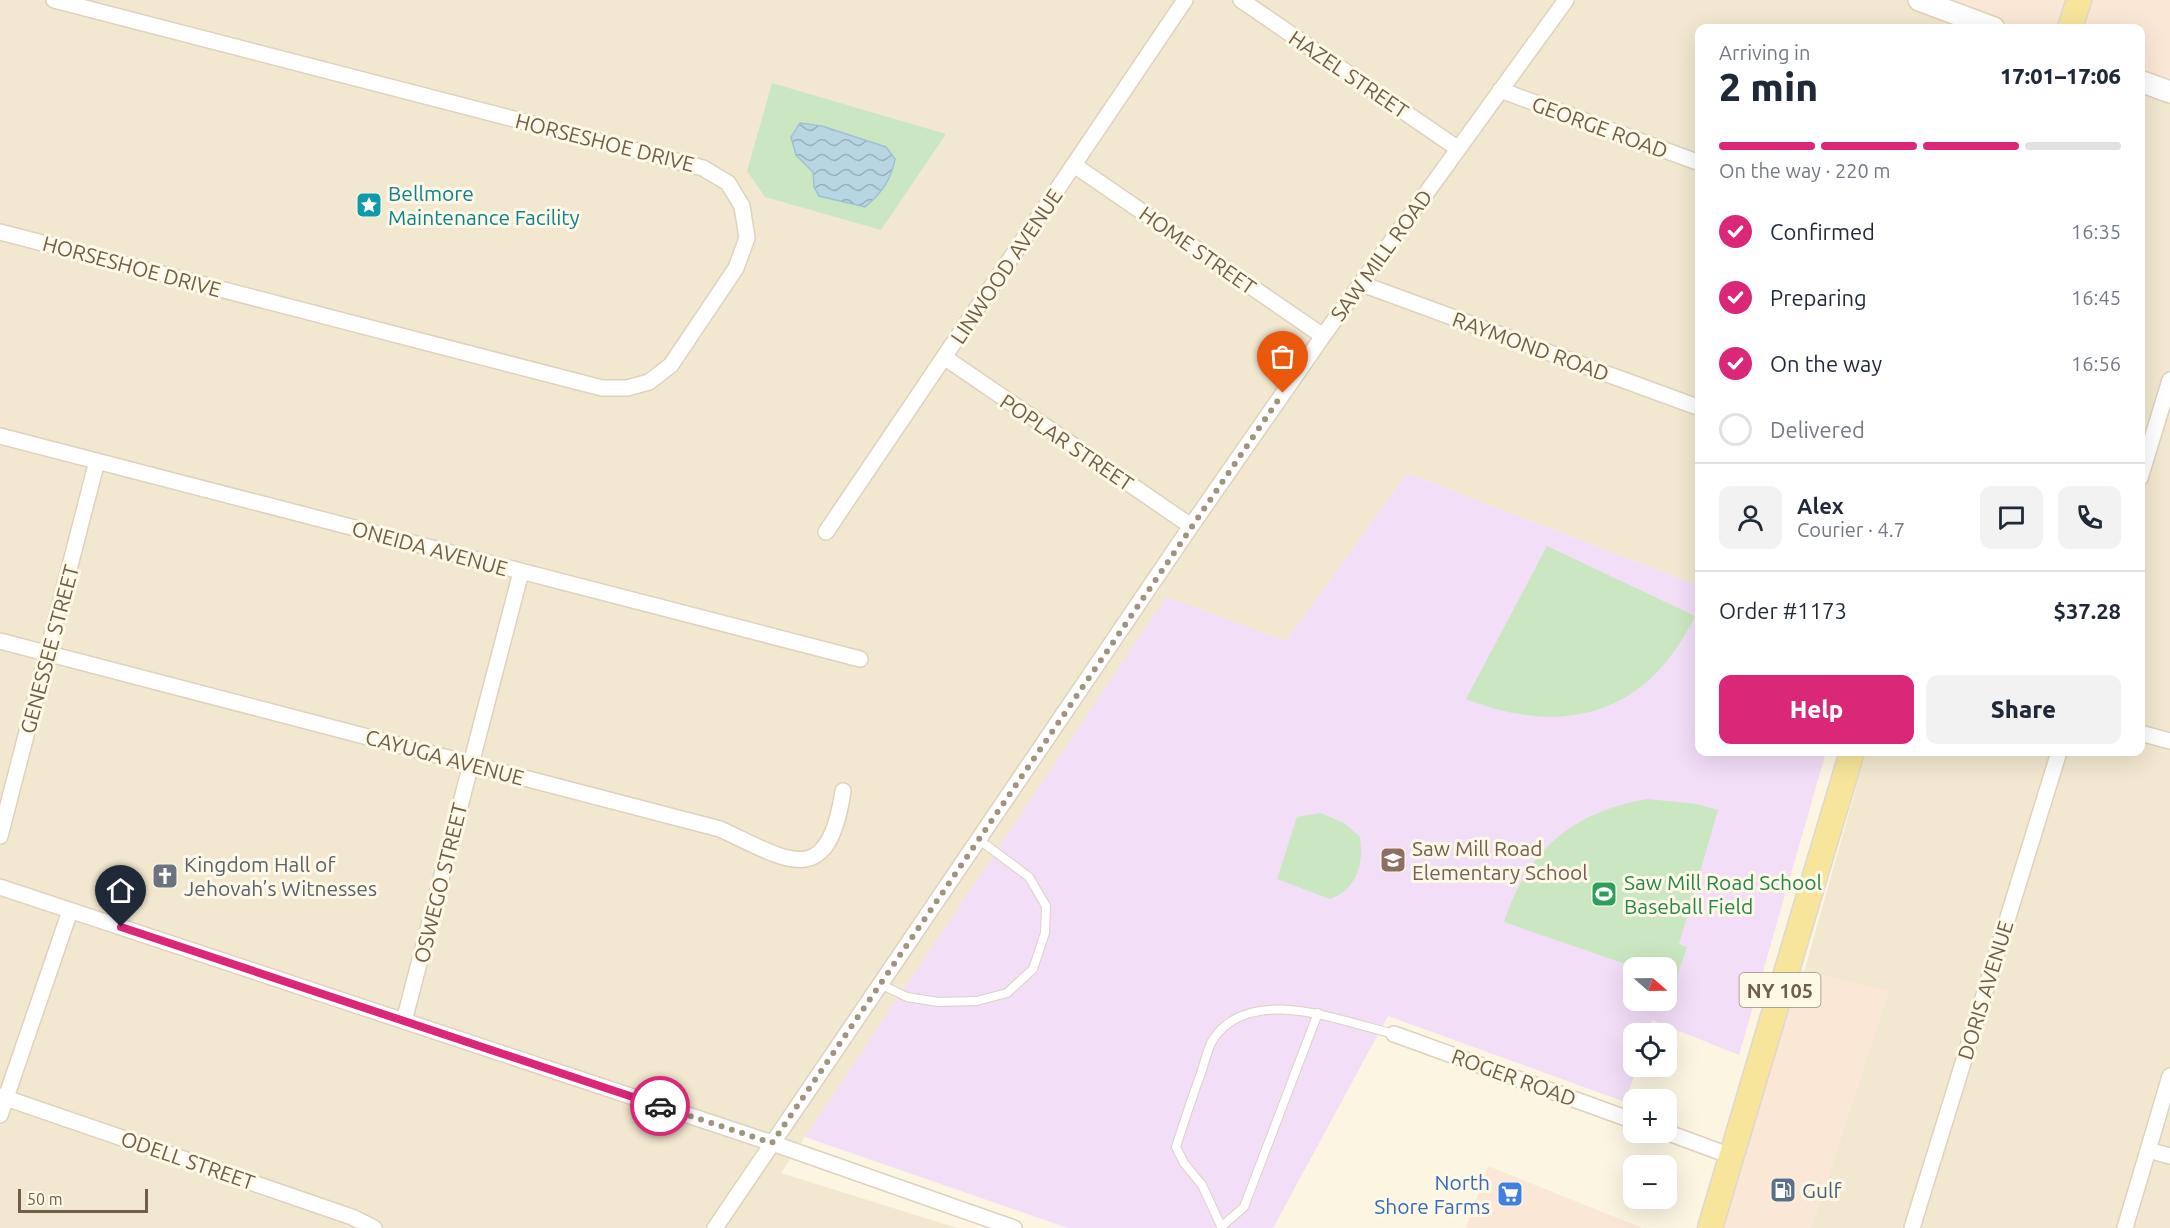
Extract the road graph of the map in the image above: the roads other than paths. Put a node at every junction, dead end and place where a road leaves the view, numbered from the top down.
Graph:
1 (54, 0) edge
2 (1185, 0) edge
3 (1241, 0) edge
4 (1566, 0) edge
5 (1919, 0) edge
6 (2079, 0) edge
7 (1944, 4) edge
8 (1986, 24) edge
9 (2071, 24) edge
10 (2145, 85) edge
11 (1500, 90) junction
12 (2170, 92) edge
13 (1457, 148) junction
14 (1695, 161) edge
15 (1074, 165) junction
16 (0, 232) edge
17 (1362, 284) junction
18 (1323, 336) junction
19 (944, 357) junction
20 (2170, 380) edge
21 (1695, 406) edge
22 (0, 435) edge
23 (97, 461) junction
24 (2145, 462) edge
25 (1191, 526) junction
26 (826, 532) dead end
27 (522, 572) junction
28 (0, 641) edge
29 (47, 654) junction
30 (860, 659) dead end
31 (2145, 734) edge
32 (2170, 741) edge
33 (1851, 756) edge
34 (2058, 756) edge
35 (470, 764) junction
36 (843, 791) dead end
37 (0, 836) edge
38 (978, 839) junction
39 (0, 887) edge
40 (70, 910) junction
41 (880, 984) junction
42 (1318, 1013) junction
43 (404, 1021) junction
44 (1394, 1034) joint
45 (2170, 1076) edge
46 (3, 1097) edge
47 (0, 1115) edge
48 (1623, 1117) edge
49 (1677, 1136) edge
50 (772, 1143) junction
51 (2148, 1150) junction
52 (1731, 1156) junction
53 (2170, 1156) edge
54 (374, 1228) edge
55 (715, 1228) edge
56 (1014, 1228) edge
57 (1221, 1228) edge
58 (1710, 1228) edge
59 (1912, 1228) edge
60 (2125, 1228) edge

1 - 16 street, HORSESHOE DRIVE
2 - 15 street, LINWOOD AVENUE
3 - 13 street, HAZEL STREET
4 - 11 street, SAW MILL ROAD
5 - 7 main road
6 - 9 main road
7 - 8 main road
10 - 12 main road
11 - 13 street, SAW MILL ROAD
11 - 14 street, GEORGE ROAD
13 - 17 street, SAW MILL ROAD
15 - 18 street, HOME STREET
15 - 19 street, LINWOOD AVENUE
17 - 18 street, SAW MILL ROAD
17 - 21 street, RAYMOND ROAD
18 - 25 street, SAW MILL ROAD
19 - 25 street, POPLAR STREET
19 - 26 street, LINWOOD AVENUE
20 - 24 street
22 - 23 street, ONEIDA AVENUE
23 - 27 street, ONEIDA AVENUE
23 - 29 street, GENESSEE STREET
25 - 38 street, SAW MILL ROAD
27 - 30 street, ONEIDA AVENUE
27 - 35 street, OSWEGO STREET
28 - 29 street, CAYUGA AVENUE
29 - 35 street, CAYUGA AVENUE
29 - 37 street, GENESSEE STREET
31 - 32 street
33 - 52 main road, NY 105
34 - 59 street, DORIS AVENUE
35 - 36 street, CAYUGA AVENUE
35 - 43 street, OSWEGO STREET
38 - 41 street, SAW MILL ROAD
38 - 41 lane
39 - 40 street
40 - 43 street
40 - 46 street
41 - 50 street, SAW MILL ROAD
42 - 44 lane
42 - 57 lane
42 - 57 lane
43 - 50 street
44 - 48 street, ROGER ROAD
45 - 51 street
46 - 47 street
46 - 54 street, ODELL STREET
49 - 52 street
50 - 55 street, SAW MILL ROAD
50 - 56 street
51 - 53 street
51 - 60 street
52 - 58 main road, NY 105

